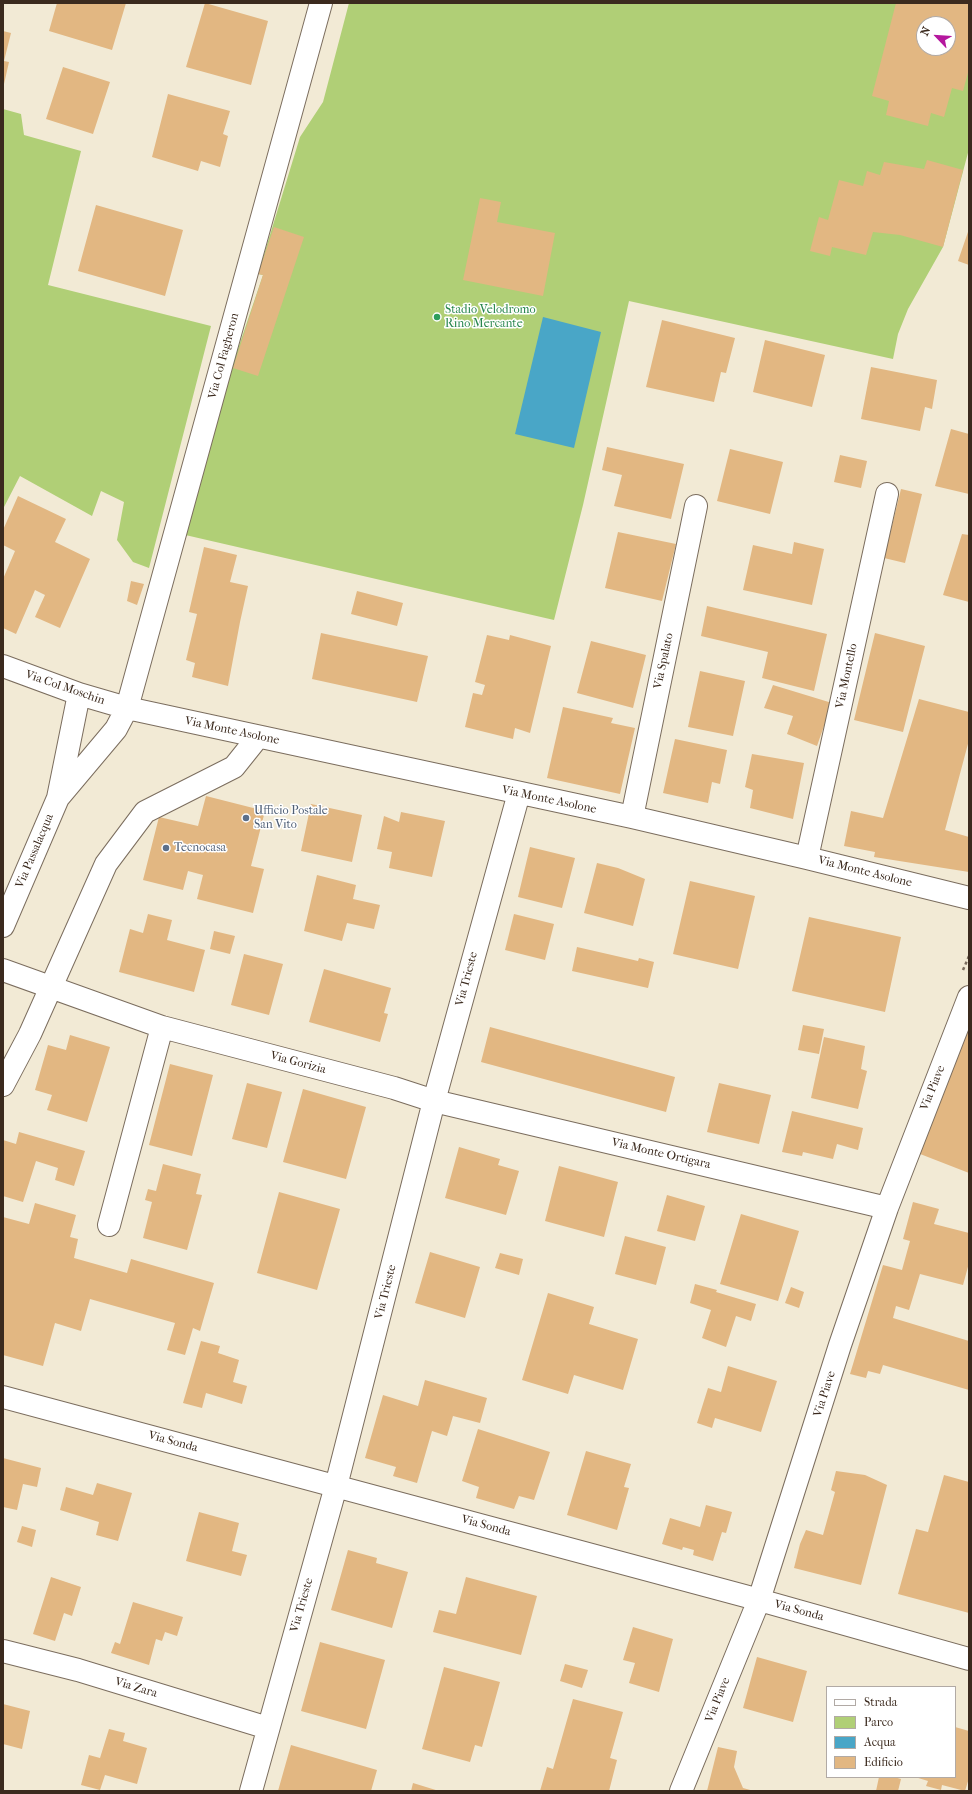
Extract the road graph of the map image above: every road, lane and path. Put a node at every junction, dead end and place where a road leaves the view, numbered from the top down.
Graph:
1 (321, 3) edge
2 (887, 494) dead end
3 (696, 506) dead end
4 (3, 666) edge
5 (79, 694) junction
6 (127, 708) junction
7 (258, 737) junction
8 (519, 793) junction
9 (58, 798) junction
10 (632, 817) junction
11 (807, 858) junction
12 (969, 898) edge
13 (3, 926) edge
14 (3, 970) edge
15 (51, 988) junction
16 (969, 997) edge
17 (162, 1026) junction
18 (3, 1085) edge
19 (434, 1100) junction
20 (888, 1208) junction
21 (109, 1225) dead end
22 (3, 1397) edge
23 (336, 1486) junction
24 (759, 1600) junction
25 (3, 1651) edge
26 (969, 1659) edge
27 (268, 1728) junction
28 (250, 1791) edge
29 (681, 1791) edge

1 - 6 street, Via Col Fagheron
2 - 11 street, Via Montello
3 - 10 street, Via Spalato
4 - 5 street, Via Col Moschin
5 - 6 street, Via Col Moschin
5 - 9 street
6 - 7 street, Via Monte Asolone
6 - 9 street, Via Col Fagheron
7 - 8 street, Via Monte Asolone
7 - 15 street
8 - 10 street, Via Monte Asolone
8 - 19 street, Via Trieste
9 - 13 street, Via Passalacqua
10 - 11 street, Via Monte Asolone
11 - 12 street, Via Monte Asolone
14 - 15 street, Via Gorizia
15 - 17 street, Via Gorizia
15 - 18 street
16 - 20 street, Via Piave
17 - 19 street, Via Gorizia
17 - 21 street
19 - 20 street, Via Monte Ortigara
19 - 23 street, Via Trieste
20 - 24 street, Via Piave
22 - 23 street, Via Sonda
23 - 24 street, Via Sonda
23 - 27 street, Via Trieste
24 - 26 street, Via Sonda
24 - 29 street, Via Piave
25 - 27 street, Via Zara
27 - 28 street, Via Trieste

